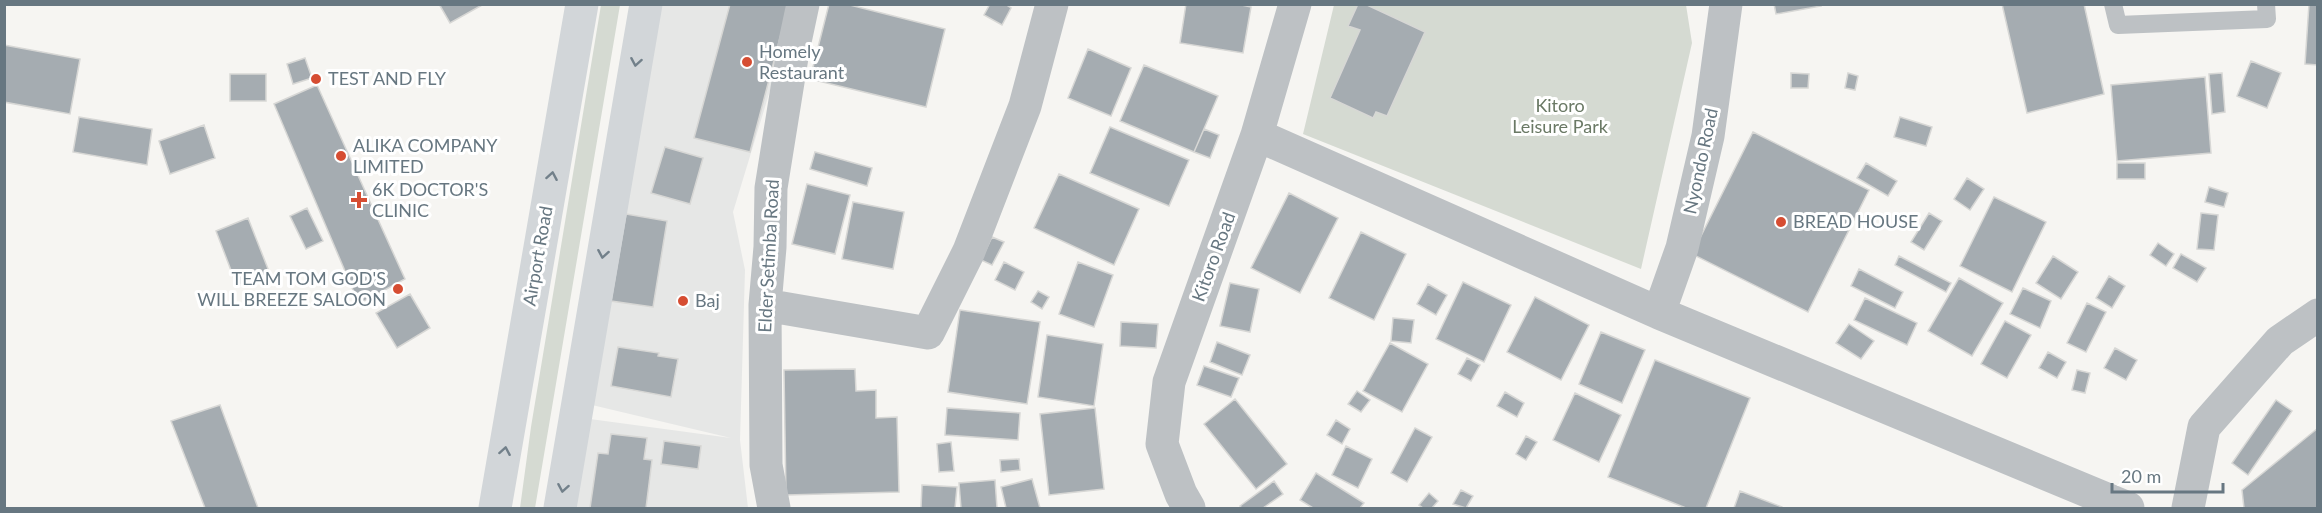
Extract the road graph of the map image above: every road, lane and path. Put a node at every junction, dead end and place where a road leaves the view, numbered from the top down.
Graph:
1 (582, 4) edge
2 (646, 4) edge
3 (803, 4) edge
4 (1052, 4) edge
5 (1295, 4) edge
6 (1726, 4) edge
7 (2113, 4) edge
8 (2266, 4) edge
9 (1257, 135) junction
10 (765, 305) junction
11 (1659, 313) junction
12 (2318, 315) edge
13 (495, 508) edge
14 (560, 508) edge
15 (774, 508) edge
16 (1189, 508) edge
17 (2128, 508) edge
18 (2188, 508) edge

13 -> 1 highway, Airport Road
2 -> 14 highway
3 - 10 street, Elder Setimba Road
4 - 10 street
5 - 9 street, Kitoro Road
6 - 11 street, Nyondo Road
7 - 8 lane
9 - 11 street
9 - 16 street, Kitoro Road
10 - 15 street, Elder Setimba Road
11 - 17 street
12 - 18 street

